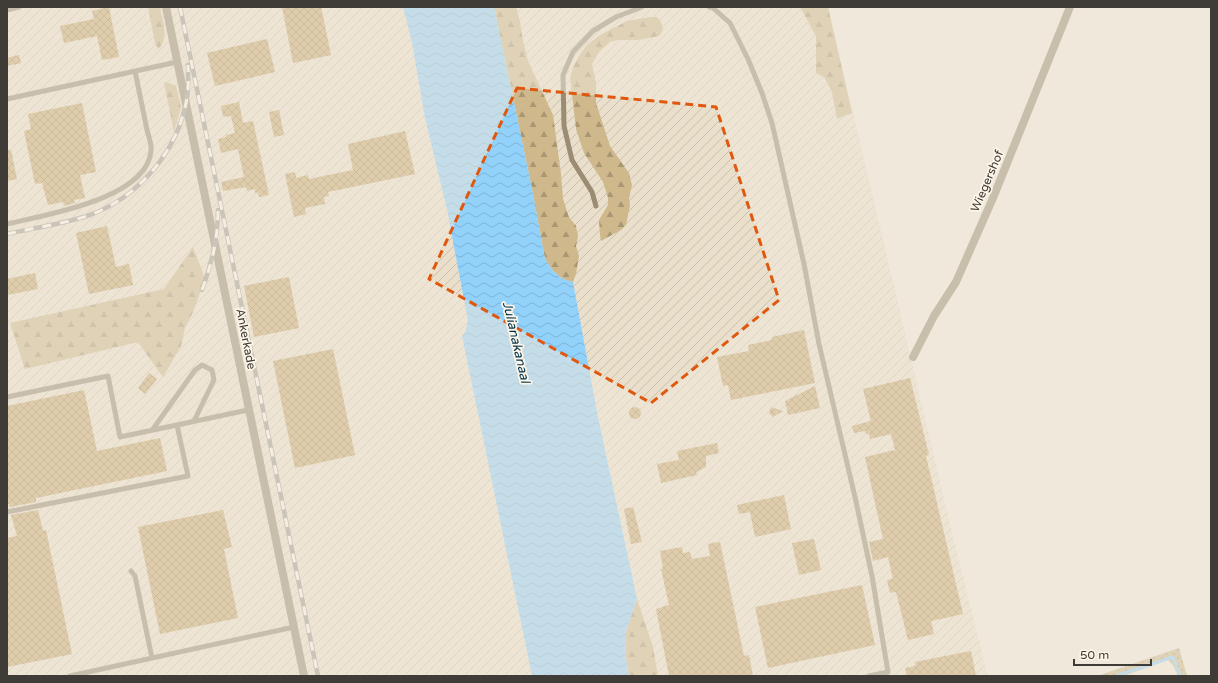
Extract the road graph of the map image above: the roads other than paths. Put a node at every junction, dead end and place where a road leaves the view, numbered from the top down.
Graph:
1 (19, 7) edge
2 (166, 7) edge
3 (642, 7) edge
4 (709, 7) edge
5 (1070, 7) edge
6 (7, 10) edge
7 (177, 62) junction
8 (135, 71) junction
9 (7, 99) edge
10 (596, 206) dead end
11 (7, 224) edge
12 (912, 357) dead end
13 (7, 397) edge
14 (248, 410) junction
15 (194, 421) junction
16 (176, 425) junction
17 (153, 430) junction
18 (7, 512) edge
19 (131, 571) dead end
20 (294, 627) junction
21 (152, 658) junction
22 (70, 676) edge
23 (304, 676) edge
24 (869, 676) edge

1 - 6 lane
2 - 7 street, Ankerkade
3 - 10 lane
4 - 24 lane
5 - 12 street, Wiegershof
7 - 8 lane
7 - 14 street, Ankerkade
8 - 9 lane
8 - 11 lane
13 - 17 lane
14 - 15 lane
14 - 20 street, Ankerkade
15 - 16 lane
15 - 17 lane
16 - 17 lane
16 - 18 lane
19 - 21 lane
20 - 21 lane
20 - 23 street, Ankerkade
21 - 22 lane

